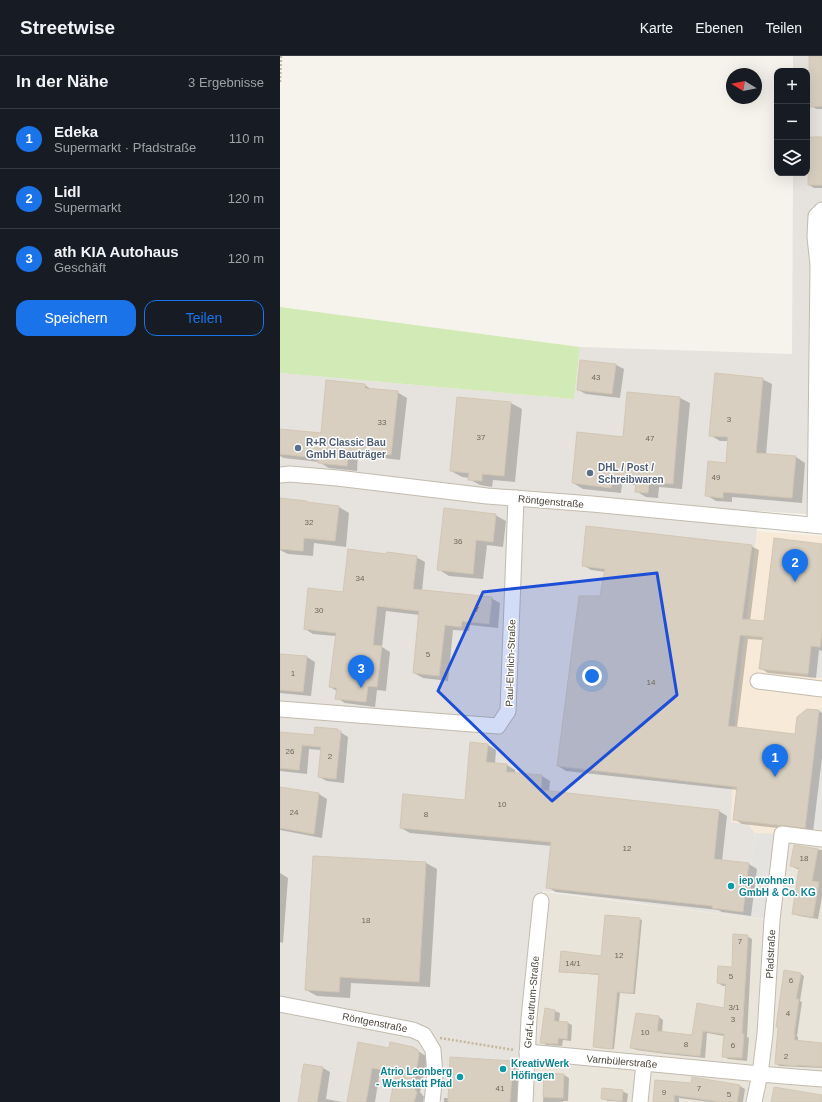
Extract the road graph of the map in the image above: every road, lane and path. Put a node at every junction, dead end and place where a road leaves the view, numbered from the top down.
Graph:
1 (282, 56) edge
2 (280, 82) edge
3 (822, 210) edge
4 (820, 264) edge
5 (819, 470) edge
6 (280, 475) edge
7 (819, 494) edge
8 (516, 498) junction
9 (819, 526) edge
10 (758, 681) dead end
11 (822, 689) edge
12 (280, 709) edge
13 (822, 839) edge
14 (541, 901) dead end
15 (280, 1004) edge
16 (424, 1035) junction
17 (527, 1052) junction
18 (644, 1063) junction
19 (760, 1074) junction
20 (822, 1078) edge
21 (432, 1102) edge
22 (525, 1102) edge
23 (640, 1102) edge
24 (754, 1102) edge

1 - 2 path
3 - 4 street
4 - 5 street
5 - 7 street
6 - 8 street, Röntgenstraße
7 - 9 street
8 - 9 street, Röntgenstraße
8 - 12 street, Paul-Ehrlich-Straße
10 - 11 street
13 - 19 street, Pfadstraße
14 - 17 street, Graf-Leutrum-Straße
15 - 16 street, Röntgenstraße
16 - 17 path
16 - 21 street
17 - 18 street, Varnbülerstraße
17 - 22 street, Graf-Leutrum-Straße
18 - 19 street, Varnbülerstraße
18 - 23 street
19 - 20 street, Varnbülerstraße
19 - 24 street, Pfadstraße

